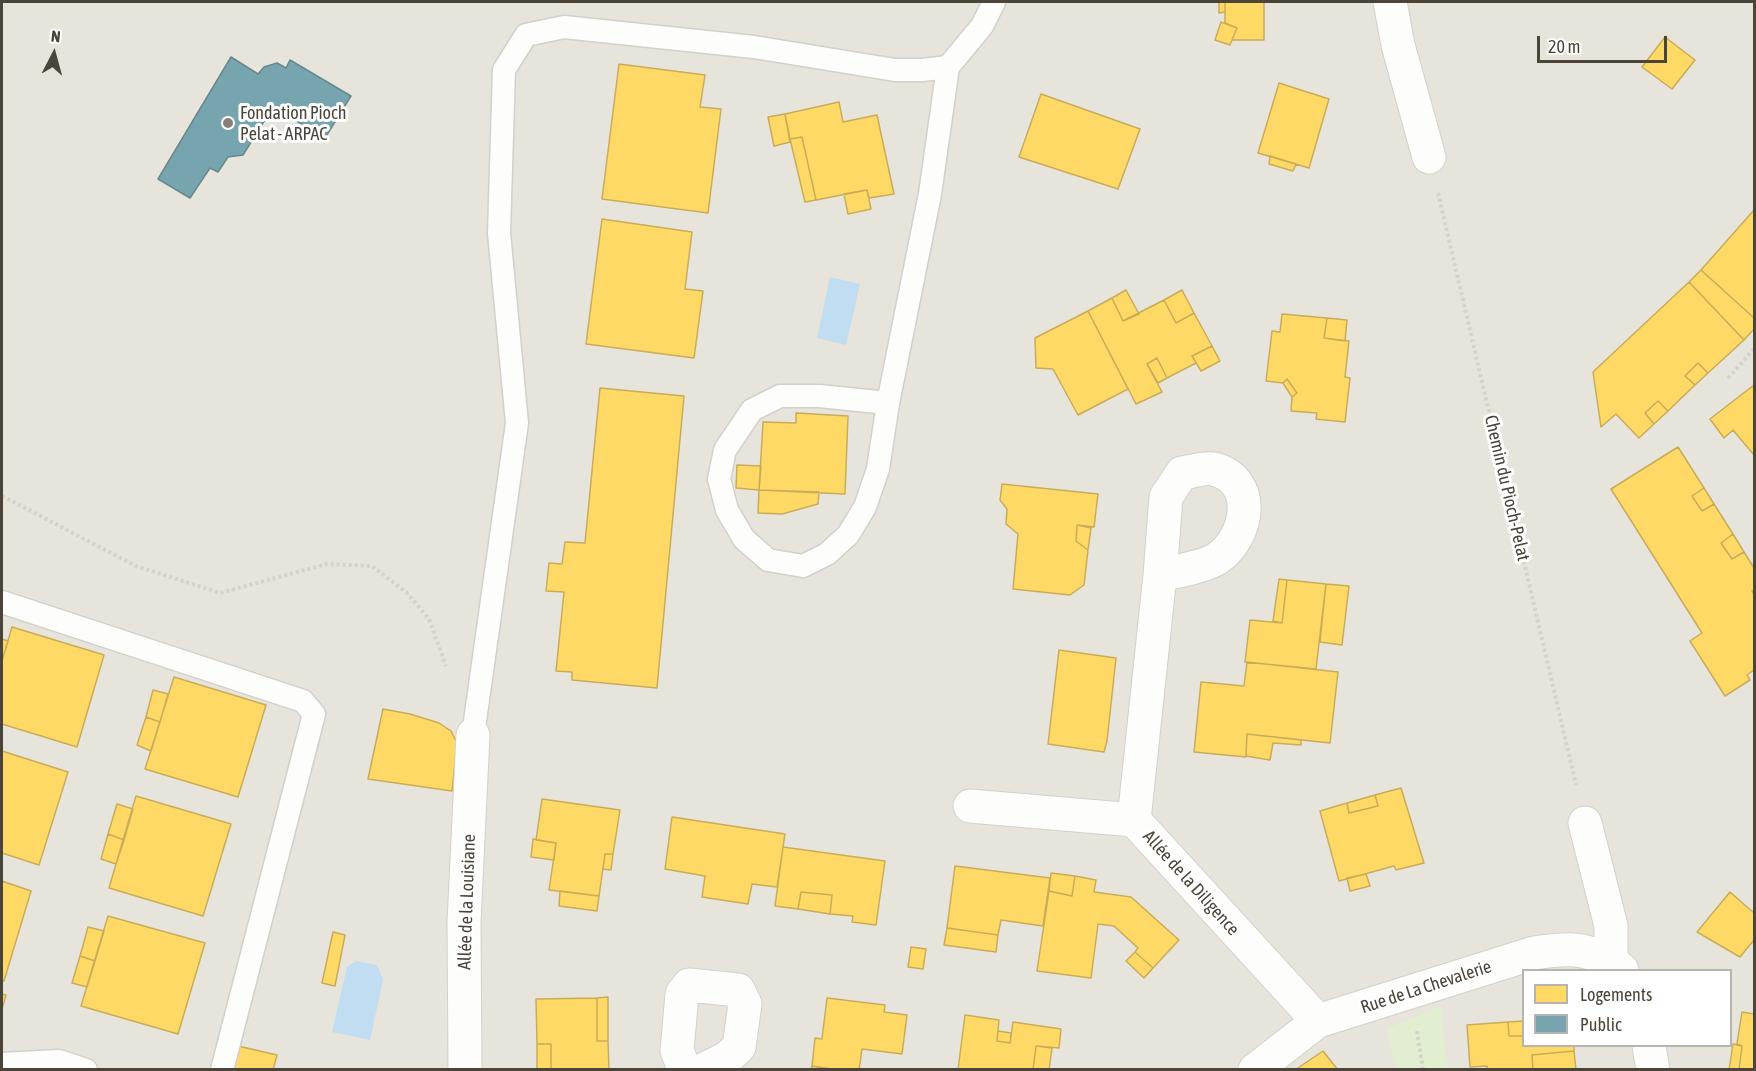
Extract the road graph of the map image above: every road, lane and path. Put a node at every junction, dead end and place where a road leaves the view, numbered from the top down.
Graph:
1 (994, 2) edge
2 (1390, 2) edge
3 (948, 67) junction
4 (1430, 157) joint
5 (1755, 349) edge
6 (1728, 378) dead end
7 (888, 403) junction
8 (2, 496) edge
9 (1160, 575) dead end
10 (2, 602) edge
11 (447, 669) dead end
12 (473, 735) joint
13 (970, 806) dead end
14 (1134, 820) junction
15 (1585, 823) joint
16 (1616, 966) edge
17 (1318, 1021) junction
18 (1650, 1047) edge
19 (2, 1064) edge
20 (86, 1070) edge
21 (222, 1070) edge
22 (465, 1070) edge
23 (685, 1070) edge
24 (703, 1070) edge
25 (1255, 1070) edge
26 (1653, 1070) edge

1 - 3 lane
2 - 4 street
3 - 7 lane
3 - 12 lane
4 - 15 path, Chemin du Pioch-Pelat
5 - 6 path
7 - 7 lane
8 - 11 path
9 - 14 street, Allée de la Diligence
10 - 21 lane
12 - 22 street, Allée de la Louisiane
13 - 14 street
14 - 17 street, Allée de la Diligence
15 - 16 street
16 - 17 street, Rue de La Chevalerie
17 - 25 street, Rue de La Chevalerie
18 - 26 street
19 - 20 lane
23 - 24 street

